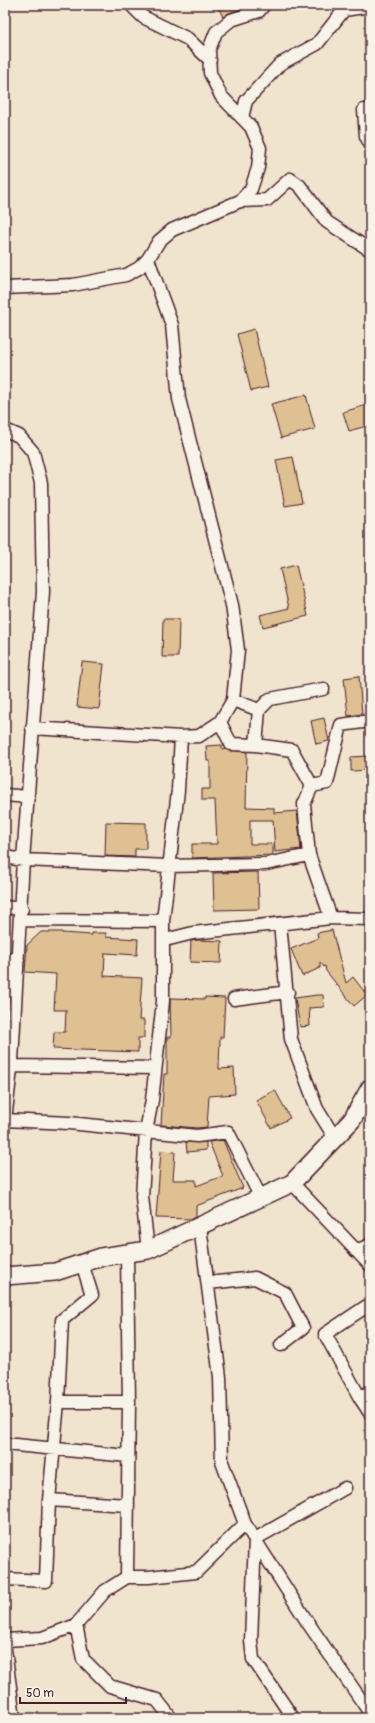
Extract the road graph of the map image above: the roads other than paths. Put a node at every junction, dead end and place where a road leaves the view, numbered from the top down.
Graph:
1 (130, 5) edge
2 (264, 5) edge
3 (370, 6) edge
4 (210, 60) junction
5 (364, 110) dead end
6 (242, 118) junction
7 (370, 144) edge
8 (240, 201) junction
9 (370, 250) edge
10 (148, 259) junction
11 (5, 288) edge
12 (5, 430) edge
13 (323, 689) dead end
14 (233, 700) junction
15 (259, 710) junction
16 (220, 722) junction
17 (370, 722) edge
18 (32, 728) junction
19 (181, 737) junction
20 (256, 745) junction
21 (312, 786) junction
22 (5, 795) edge
23 (28, 797) junction
24 (309, 855) junction
25 (5, 857) edge
26 (24, 860) junction
27 (169, 866) junction
28 (5, 907) edge
29 (21, 914) junction
30 (331, 918) junction
31 (370, 918) edge
32 (163, 921) junction
33 (280, 924) junction
34 (165, 940) junction
35 (5, 960) edge
36 (18, 960) junction
37 (288, 992) junction
38 (234, 999) dead end
39 (12, 1066) junction
40 (155, 1068) junction
41 (370, 1088) edge
42 (5, 1120) edge
43 (146, 1131) junction
44 (335, 1138) junction
45 (292, 1183) junction
46 (260, 1196) junction
47 (200, 1227) junction
48 (370, 1245) edge
49 (148, 1250) junction
50 (356, 1251) junction
51 (127, 1253) junction
52 (82, 1263) junction
53 (370, 1265) edge
54 (5, 1276) edge
55 (208, 1283) junction
56 (370, 1304) edge
57 (281, 1345) dead end
58 (365, 1395) edge
59 (58, 1402) junction
60 (129, 1402) junction
61 (370, 1414) edge
62 (5, 1444) edge
63 (54, 1448) junction
64 (128, 1456) junction
65 (345, 1488) dead end
66 (49, 1500) junction
67 (128, 1505) junction
68 (245, 1524) junction
69 (255, 1539) junction
70 (127, 1577) junction
71 (5, 1579) edge
72 (76, 1625) junction
73 (5, 1640) edge
74 (5, 1649) edge
75 (370, 1713) edge
76 (14, 1718) edge
77 (171, 1718) edge
78 (293, 1718) edge

1 - 4 street
2 - 4 street
3 - 6 street
4 - 6 street
5 - 7 street
6 - 8 street
8 - 9 street
8 - 10 street
10 - 11 street
10 - 14 street
12 - 18 street
13 - 15 street
14 - 15 street
14 - 16 street
15 - 20 street
16 - 19 street
16 - 20 street
17 - 21 street
18 - 19 street
18 - 23 street
19 - 27 street
20 - 21 street
21 - 24 street
22 - 23 street
23 - 26 street
24 - 27 street
24 - 30 street
25 - 26 street
26 - 27 street
26 - 29 street
27 - 32 street
28 - 29 street
29 - 32 street
29 - 36 street
30 - 31 street
30 - 33 street
32 - 34 street
33 - 34 street
33 - 37 street
34 - 40 street
35 - 36 street
36 - 39 street
37 - 38 street
37 - 44 street
39 - 40 street
39 - 42 street
40 - 43 street
41 - 44 street
42 - 43 street
43 - 46 street
43 - 49 street
44 - 45 street
45 - 46 street
45 - 50 street
46 - 47 street
47 - 49 street
47 - 55 street
48 - 50 street
49 - 51 street
50 - 53 street
51 - 52 street
51 - 60 street
52 - 54 street
52 - 59 street
55 - 57 street
55 - 68 street
56 - 58 street
58 - 61 street
59 - 60 street
59 - 63 street
60 - 64 street
62 - 63 street
63 - 64 street
63 - 66 street
64 - 67 street
65 - 69 street
66 - 67 street
66 - 71 street
67 - 70 street
68 - 69 street
68 - 70 street
69 - 75 street
69 - 78 street
70 - 72 street
72 - 73 street
72 - 77 street
74 - 76 street

